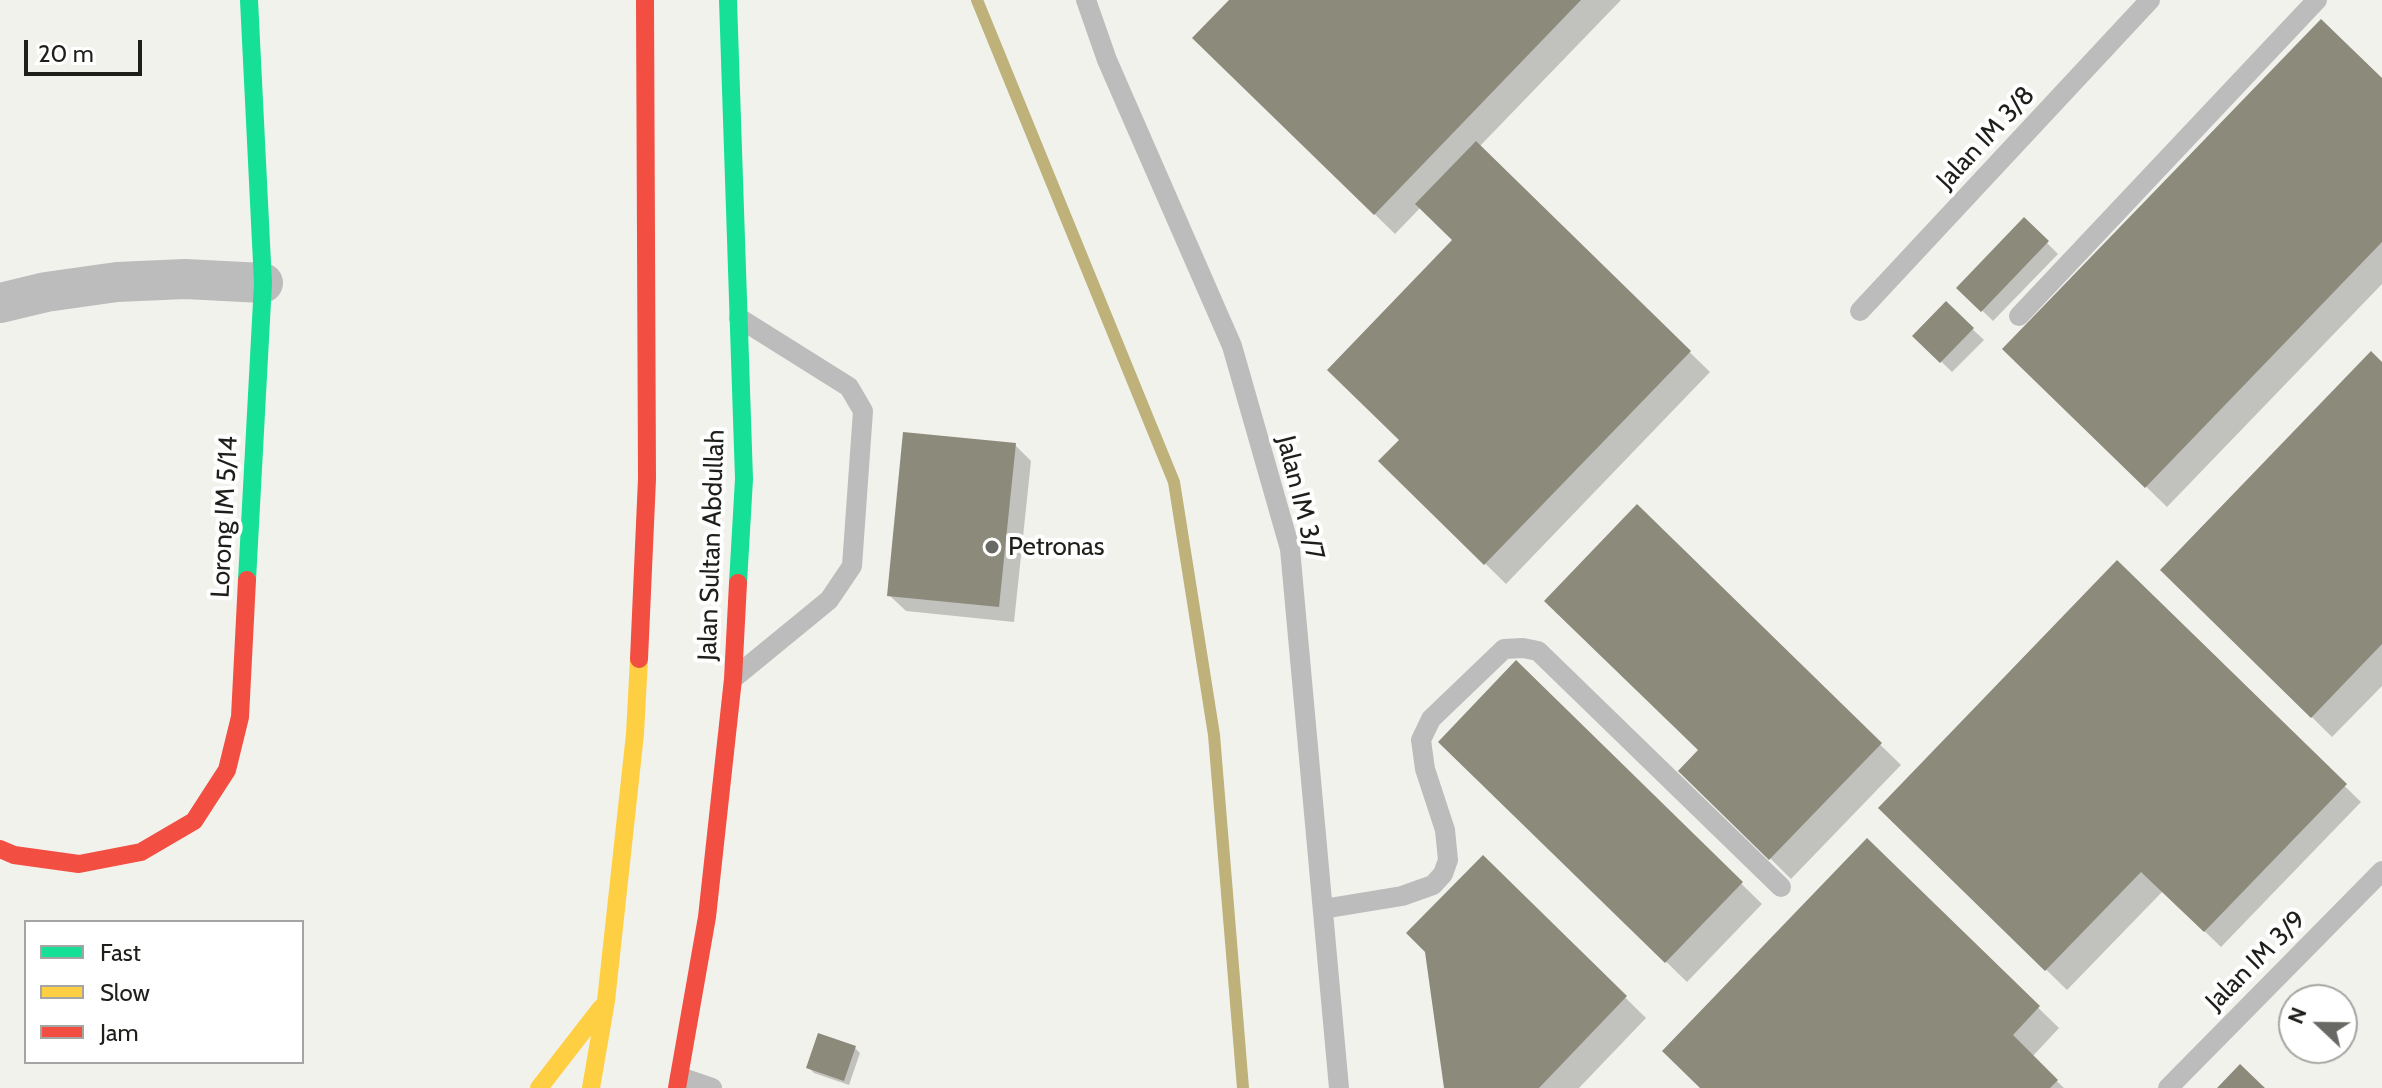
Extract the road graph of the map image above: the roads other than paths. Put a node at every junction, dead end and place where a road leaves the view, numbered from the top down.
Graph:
1 (249, 0) edge
2 (645, 0) edge
3 (728, 0) edge
4 (1086, 0) edge
5 (2150, 0) edge
6 (2317, 0) edge
7 (263, 283) junction
8 (0, 303) edge
9 (1860, 311) dead end
10 (2019, 316) dead end
11 (739, 318) junction
12 (733, 679) junction
13 (0, 849) edge
14 (2382, 871) edge
15 (1781, 887) dead end
16 (1323, 909) junction
17 (606, 1001) junction
18 (678, 1082) edge
19 (539, 1088) edge
20 (591, 1088) edge
21 (712, 1088) edge
22 (1339, 1088) edge
23 (2168, 1088) edge

1 - 7 main road, Lorong IM 5/14
2 - 17 main road
3 - 11 main road, Jalan Sultan Abdullah
4 - 16 lane, Jalan IM 3/7
5 - 9 lane, Jalan IM 3/8
6 - 10 lane
7 - 8 street
7 - 13 main road, Lorong IM 5/14
11 - 12 main road, Jalan Sultan Abdullah
11 - 12 lane
12 - 18 main road, Jalan Sultan Abdullah
14 - 23 lane, Jalan IM 3/9
15 - 16 lane
16 - 22 lane, Jalan IM 3/7
17 - 19 main road
17 - 20 main road
18 - 21 lane

